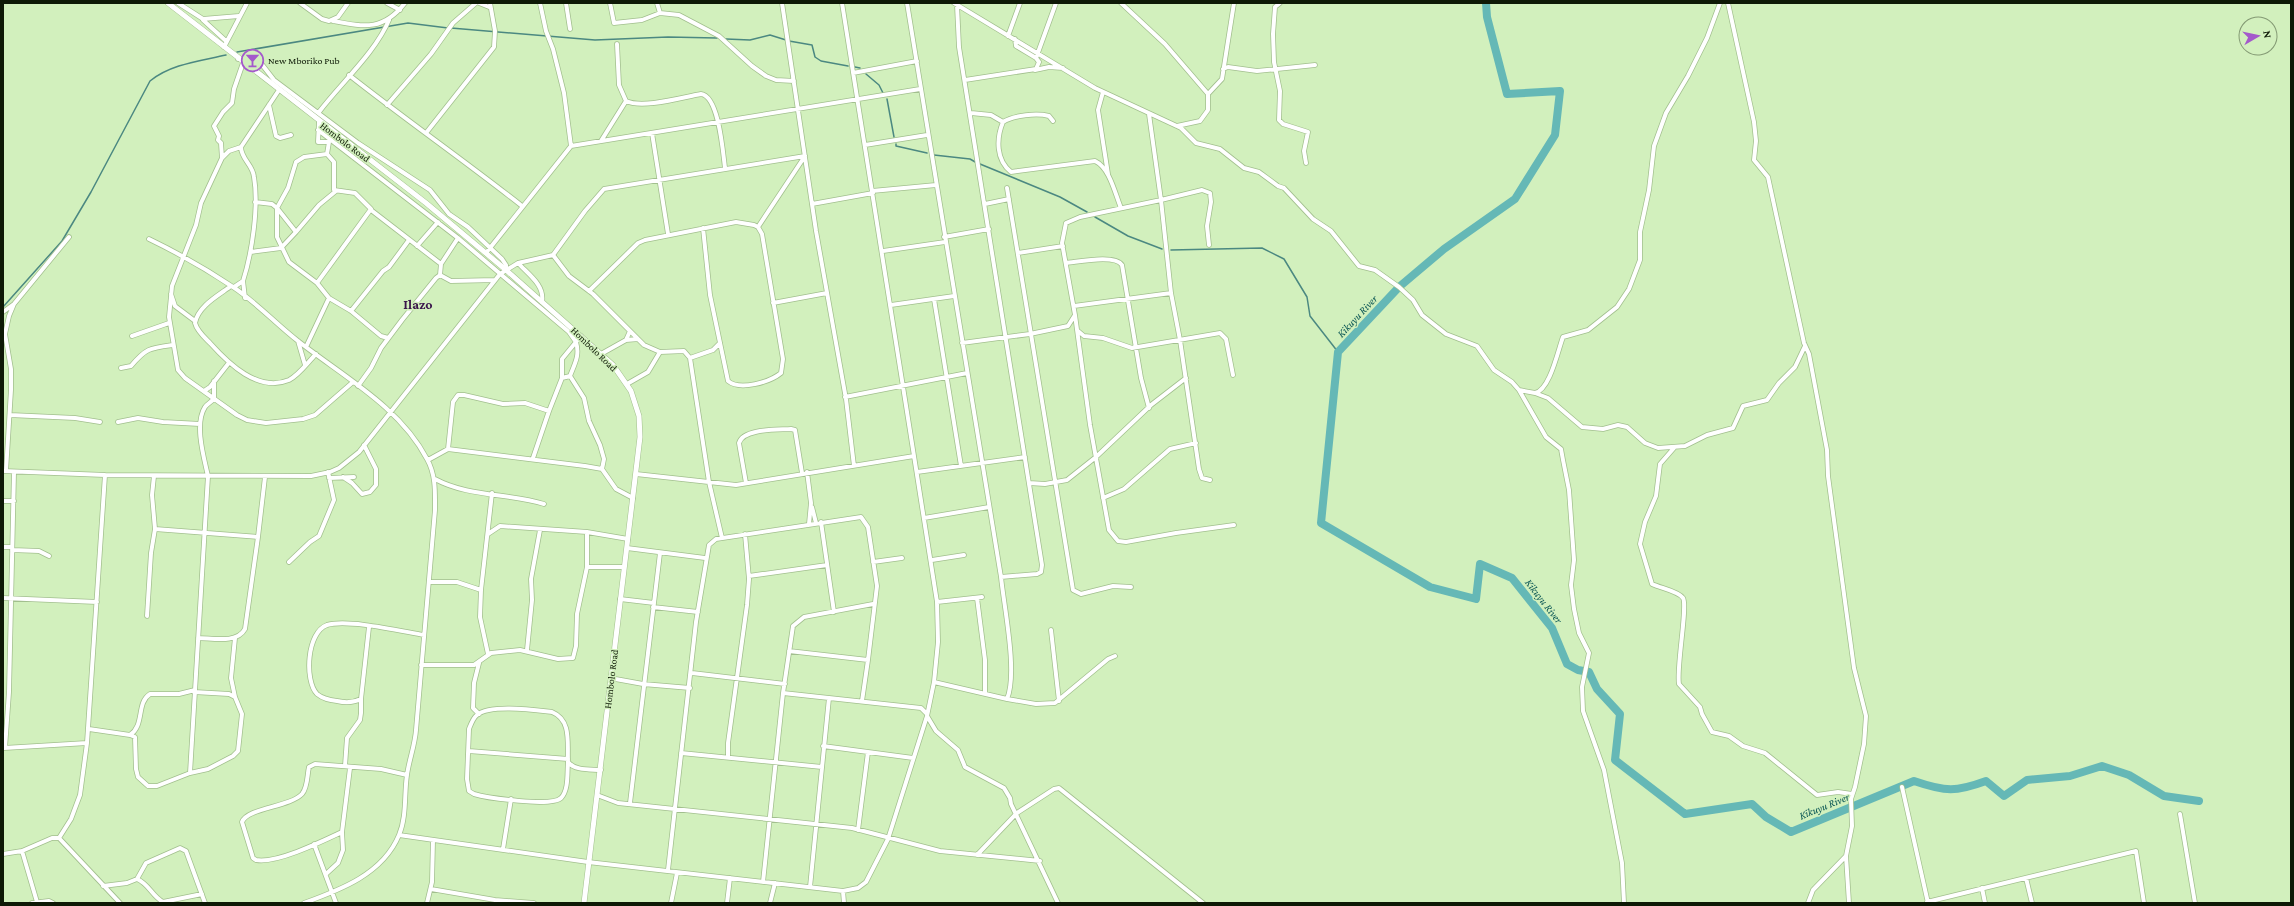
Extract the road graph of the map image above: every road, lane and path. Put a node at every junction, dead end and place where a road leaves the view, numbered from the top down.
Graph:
1 (168, 3) edge
2 (178, 3) edge
3 (247, 3) edge
4 (300, 3) edge
5 (348, 3) edge
6 (387, 3) edge
7 (405, 3) edge
8 (476, 3) edge
9 (479, 3) edge
10 (540, 3) edge
11 (566, 3) edge
12 (610, 3) edge
13 (657, 3) edge
14 (782, 3) edge
15 (842, 3) edge
16 (907, 3) edge
17 (1020, 3) edge
18 (1056, 3) edge
19 (1121, 3) edge
20 (1234, 3) edge
21 (1280, 3) edge
22 (1720, 3) edge
23 (1728, 3) edge
24 (955, 4) edge
25 (489, 5) edge
26 (400, 10) junction
27 (660, 13) junction
28 (239, 16) junction
29 (203, 19) junction
30 (389, 20) junction
31 (333, 21) junction
32 (570, 29) dead end
33 (1008, 36) junction
34 (1015, 39) junction
35 (226, 41) junction
36 (617, 44) dead end
37 (224, 47) junction
38 (1040, 53) junction
39 (1036, 58) junction
40 (238, 59) junction
41 (917, 61) junction
42 (243, 63) junction
43 (1315, 65) dead end
44 (1064, 68) junction
45 (1223, 69) junction
46 (1032, 70) junction
47 (1276, 70) junction
48 (853, 73) junction
49 (349, 75) junction
50 (965, 80) junction
51 (794, 81) junction
52 (920, 89) junction
53 (279, 90) junction
54 (1103, 92) junction
55 (1208, 94) junction
56 (858, 100) junction
57 (626, 101) junction
58 (269, 104) junction
59 (387, 105) junction
60 (798, 109) junction
61 (319, 112) junction
62 (971, 113) junction
63 (1149, 114) junction
64 (1053, 121) dead end
65 (319, 122) junction
66 (1003, 122) junction
67 (718, 123) junction
68 (1177, 126) junction
69 (318, 130) junction
70 (652, 133) junction
71 (426, 134) junction
72 (291, 135) dead end
73 (927, 135) junction
74 (601, 141) junction
75 (865, 145) junction
76 (571, 146) junction
77 (242, 147) junction
78 (327, 154) junction
79 (805, 156) junction
80 (222, 158) junction
81 (1306, 163) dead end
82 (725, 168) junction
83 (1108, 178) junction
84 (659, 179) junction
85 (936, 186) junction
86 (1007, 188) dead end
87 (336, 191) junction
88 (872, 192) junction
89 (1009, 199) junction
90 (1161, 200) junction
91 (255, 202) junction
92 (812, 204) junction
93 (985, 204) junction
94 (522, 206) junction
95 (277, 208) junction
96 (1121, 208) junction
97 (371, 210) junction
98 (438, 222) junction
99 (468, 227) junction
100 (758, 227) junction
101 (703, 228) junction
102 (989, 229) junction
103 (296, 232) junction
104 (668, 234) junction
105 (460, 236) junction
106 (944, 236) junction
107 (69, 237) dead end
108 (149, 239) dead end
109 (409, 240) junction
110 (945, 242) junction
111 (1209, 245) dead end
112 (417, 246) junction
113 (1063, 246) junction
114 (281, 248) junction
115 (490, 248) junction
116 (251, 252) junction
117 (883, 252) junction
118 (486, 253) junction
119 (1018, 253) junction
120 (554, 255) junction
121 (184, 256) junction
122 (518, 263) junction
123 (1066, 263) junction
124 (441, 264) junction
125 (506, 270) junction
126 (500, 274) junction
127 (440, 275) junction
128 (495, 280) junction
129 (243, 281) junction
130 (317, 283) junction
131 (233, 287) junction
132 (588, 291) junction
133 (170, 293) junction
134 (827, 293) junction
135 (1171, 293) junction
136 (954, 296) junction
137 (245, 298) junction
138 (329, 298) junction
139 (934, 299) junction
140 (1129, 299) junction
141 (542, 302) junction
142 (773, 303) junction
143 (14, 304) junction
144 (891, 305) junction
145 (1074, 306) junction
146 (351, 311) junction
147 (3, 312) edge
148 (1075, 315) junction
149 (195, 321) junction
150 (169, 323) junction
151 (1078, 331) junction
152 (630, 332) junction
153 (1030, 334) junction
154 (132, 336) dead end
155 (581, 336) junction
156 (1006, 337) junction
157 (388, 338) junction
158 (638, 339) junction
159 (626, 340) junction
160 (1180, 340) junction
161 (298, 341) junction
162 (576, 342) junction
163 (720, 343) junction
164 (962, 343) junction
165 (173, 345) junction
166 (1805, 346) junction
167 (306, 347) junction
168 (1137, 348) junction
169 (660, 352) junction
170 (316, 354) junction
171 (601, 354) junction
172 (690, 358) junction
173 (228, 364) junction
174 (305, 365) junction
175 (121, 368) dead end
176 (967, 373) junction
177 (1233, 375) dead end
178 (570, 376) junction
179 (946, 377) junction
180 (562, 378) junction
181 (1186, 378) junction
182 (214, 381) junction
183 (353, 382) junction
184 (627, 384) junction
185 (358, 386) junction
186 (904, 386) junction
187 (1519, 390) junction
188 (204, 391) junction
189 (1535, 393) junction
190 (845, 397) junction
191 (214, 399) junction
192 (1148, 408) junction
193 (549, 411) junction
194 (391, 412) junction
195 (10, 415) junction
196 (3, 420) edge
197 (9, 422) junction
198 (100, 422) dead end
199 (118, 422) dead end
200 (200, 424) junction
201 (1196, 443) junction
202 (364, 445) junction
203 (1674, 448) junction
204 (448, 449) junction
205 (914, 456) junction
206 (1096, 457) junction
207 (533, 458) junction
208 (1025, 458) junction
209 (428, 460) junction
210 (983, 464) junction
211 (854, 466) junction
212 (961, 466) junction
213 (602, 469) junction
214 (4, 471) edge
215 (14, 472) junction
216 (328, 472) junction
217 (807, 472) junction
218 (917, 472) junction
219 (802, 473) junction
220 (636, 474) junction
221 (105, 475) junction
222 (154, 476) junction
223 (208, 476) junction
224 (265, 476) junction
225 (343, 477) junction
226 (354, 477) dead end
227 (329, 478) junction
228 (435, 479) junction
229 (1210, 480) dead end
230 (709, 482) junction
231 (746, 483) junction
232 (1029, 483) junction
233 (1055, 483) junction
234 (492, 493) junction
235 (633, 498) junction
236 (1103, 498) junction
237 (3, 501) edge
238 (14, 501) junction
239 (811, 503) junction
240 (544, 504) dead end
241 (989, 507) junction
242 (924, 518) junction
243 (821, 522) junction
244 (816, 523) junction
245 (809, 524) junction
246 (1234, 525) dead end
247 (155, 529) junction
248 (540, 530) junction
249 (587, 532) junction
250 (204, 533) junction
251 (488, 534) junction
252 (745, 534) junction
253 (258, 537) junction
254 (722, 538) junction
255 (628, 539) junction
256 (3, 547) edge
257 (627, 548) junction
258 (12, 549) junction
259 (660, 553) junction
260 (964, 555) dead end
261 (49, 556) dead end
262 (705, 558) junction
263 (902, 558) dead end
264 (932, 560) junction
265 (290, 562) dead end
266 (873, 562) junction
267 (827, 565) junction
268 (587, 567) junction
269 (624, 567) junction
270 (749, 576) junction
271 (1001, 577) junction
272 (429, 582) junction
273 (1131, 587) dead end
274 (481, 590) junction
275 (982, 597) dead end
276 (3, 598) edge
277 (11, 598) junction
278 (977, 598) junction
279 (620, 599) junction
280 (97, 602) junction
281 (937, 602) junction
282 (873, 604) junction
283 (654, 605) junction
284 (698, 612) junction
285 (834, 612) junction
286 (148, 616) dead end
287 (369, 627) junction
288 (1051, 630) dead end
289 (424, 635) junction
290 (198, 638) junction
291 (235, 638) junction
292 (527, 650) junction
293 (789, 651) junction
294 (488, 654) junction
295 (1115, 656) dead end
296 (868, 660) junction
297 (479, 662) junction
298 (421, 665) junction
299 (692, 673) junction
300 (610, 678) junction
301 (737, 679) junction
302 (934, 682) junction
303 (643, 684) junction
304 (785, 684) junction
305 (690, 688) junction
306 (195, 691) junction
307 (783, 693) junction
308 (985, 694) junction
309 (235, 697) junction
310 (829, 698) junction
311 (361, 699) junction
312 (1007, 699) junction
313 (862, 701) junction
314 (1059, 701) junction
315 (479, 714) junction
316 (927, 715) junction
317 (89, 729) junction
318 (130, 735) junction
319 (87, 743) junction
320 (823, 746) junction
321 (4, 748) edge
322 (469, 751) junction
323 (868, 752) junction
324 (681, 753) junction
325 (728, 757) junction
326 (913, 758) junction
327 (568, 760) junction
328 (775, 762) junction
329 (345, 766) junction
330 (350, 768) junction
331 (822, 768) junction
332 (601, 770) junction
333 (190, 773) junction
334 (407, 775) junction
335 (1902, 787) dead end
336 (1852, 794) junction
337 (597, 795) junction
338 (511, 799) junction
339 (630, 803) junction
340 (675, 810) junction
341 (1017, 813) junction
342 (2180, 814) dead end
343 (770, 818) junction
344 (816, 824) junction
345 (858, 830) junction
346 (342, 832) junction
347 (399, 835) junction
348 (59, 838) junction
349 (888, 839) junction
350 (433, 840) junction
351 (314, 844) junction
352 (503, 849) junction
353 (22, 851) junction
354 (3, 854) edge
355 (977, 855) junction
356 (1846, 856) junction
357 (1040, 861) junction
358 (588, 862) junction
359 (668, 870) junction
360 (677, 873) junction
361 (326, 874) junction
362 (137, 878) junction
363 (730, 878) junction
364 (2026, 878) junction
365 (763, 882) junction
366 (775, 883) junction
367 (103, 886) junction
368 (810, 887) junction
369 (1982, 888) junction
370 (431, 889) junction
371 (843, 891) junction
372 (333, 893) junction
373 (202, 894) junction
374 (37, 902) edge
375 (494, 902) edge
376 (1928, 902) edge
377 (32, 903) edge
378 (53, 903) edge
379 (120, 903) edge
380 (205, 903) edge
381 (304, 903) edge
382 (336, 903) edge
383 (427, 903) edge
384 (534, 903) edge
385 (584, 903) edge
386 (671, 903) edge
387 (727, 903) edge
388 (770, 903) edge
389 (844, 903) edge
390 (1058, 903) edge
391 (1203, 903) edge
392 (1624, 903) edge
393 (1808, 903) edge
394 (1849, 903) edge
395 (1985, 903) edge
396 (2032, 903) edge
397 (2144, 903) edge
398 (2195, 903) edge

1 - 37 street, Hombolo Road
2 - 29 street
3 - 28 street
4 - 31 street
5 - 31 street
6 - 26 street
7 - 26 street
8 - 59 street
9 - 25 street
10 - 76 street
11 - 32 street
12 - 27 street
13 - 27 street
14 - 51 street
15 - 48 street
16 - 41 street
17 - 33 street
18 - 38 street
19 - 55 street
20 - 45 street
21 - 47 street
22 - 189 street
23 - 166 street
24 - 33 street
24 - 50 street
25 - 71 street
26 - 30 street
27 - 51 street
28 - 29 street
28 - 35 street
29 - 35 street
30 - 31 street
30 - 49 street
33 - 34 street
34 - 38 street
34 - 39 street
35 - 37 street
36 - 57 street
37 - 40 street, Hombolo Road
38 - 39 street
38 - 44 street
39 - 46 street
40 - 42 street, Hombolo Road
40 - 61 street
41 - 48 street
41 - 52 street
42 - 53 street, Hombolo Road
42 - 80 street
43 - 47 street
44 - 46 street
44 - 54 street
45 - 47 street
45 - 55 street
46 - 50 street
47 - 81 street
48 - 56 street
49 - 59 street
49 - 61 street
50 - 62 street
51 - 60 street
52 - 56 street
52 - 73 street
53 - 58 street
53 - 65 street, Hombolo Road
54 - 63 street
54 - 83 street
55 - 68 street
56 - 60 street
56 - 75 street
57 - 67 street
57 - 74 street
58 - 72 street
58 - 77 street
59 - 71 street
60 - 67 street
60 - 79 street
61 - 99 street
62 - 66 street
62 - 93 street
63 - 68 street
63 - 90 street
64 - 66 street
65 - 69 street
65 - 105 street, Hombolo Road
66 - 83 street
67 - 70 street
67 - 82 street
68 - 187 street
69 - 78 street
69 - 98 street
70 - 74 street
70 - 84 street
71 - 94 street
73 - 75 street
73 - 85 street
74 - 76 street
75 - 88 street
76 - 94 street
77 - 80 street
77 - 91 street
78 - 87 street
78 - 95 street
79 - 82 street
79 - 92 street
79 - 100 street
80 - 121 street
82 - 84 street
83 - 96 street
84 - 104 street
84 - 120 street
85 - 88 street
85 - 106 street
86 - 89 street
87 - 97 street
87 - 103 street
88 - 92 street
88 - 117 street
89 - 93 street
89 - 119 street
90 - 96 street
90 - 111 street
90 - 135 street
91 - 95 street
91 - 116 street
92 - 134 street
93 - 102 street
94 - 115 street
95 - 103 street
95 - 114 street
96 - 113 street
97 - 109 street
97 - 130 street
98 - 105 street
98 - 112 street
99 - 105 street
99 - 115 street
100 - 101 street
100 - 142 street
101 - 104 street
101 - 163 street
102 - 106 street
102 - 156 street
103 - 114 street
104 - 132 street
105 - 118 street, Hombolo Road
105 - 124 street
105 - 126 street
106 - 110 street
107 - 143 street
108 - 121 street
109 - 112 street
109 - 146 street
110 - 117 street
110 - 136 street
112 - 124 street
113 - 119 street
113 - 123 street
114 - 116 street
114 - 130 street
115 - 118 street
115 - 125 street
116 - 129 street
117 - 144 street
118 - 125 street, Hombolo Road
119 - 153 street
120 - 122 street
120 - 132 street
121 - 131 street
121 - 133 street
122 - 125 street
122 - 141 street
123 - 140 street
123 - 145 street
124 - 127 street
125 - 126 street
125 - 141 street, Hombolo Road
126 - 128 street
126 - 162 street
127 - 128 street
127 - 157 street
128 - 194 street
129 - 131 street
129 - 137 street
130 - 138 street
131 - 137 street
131 - 149 street
132 - 152 street
133 - 149 street
133 - 150 street
134 - 142 street
134 - 190 street
135 - 140 street
135 - 160 street
136 - 139 street
136 - 164 street
137 - 161 street
138 - 146 street
138 - 167 street
139 - 144 street
139 - 179 street
140 - 145 street
140 - 168 street
141 - 155 street, Hombolo Road
142 - 163 street
143 - 147 street
143 - 195 street
144 - 186 street
145 - 148 street
146 - 157 street
148 - 151 street
148 - 153 street
149 - 173 street
150 - 154 street
150 - 165 street
151 - 168 street
151 - 206 street
152 - 158 street
152 - 159 street
153 - 156 street
153 - 233 street
155 - 162 street
155 - 171 street, Hombolo Road
156 - 164 street
156 - 208 street
157 - 185 street
158 - 159 street
158 - 169 street
159 - 171 street
160 - 168 street
160 - 177 street
160 - 181 street
161 - 167 street
161 - 174 street
162 - 178 street
162 - 180 street
163 - 172 street
164 - 176 street
165 - 175 street
165 - 188 street
166 - 203 street
166 - 336 street
167 - 170 street
168 - 192 street
169 - 172 street
169 - 184 street
170 - 174 street
170 - 183 street
171 - 184 street, Hombolo Road
172 - 230 street
173 - 174 street
173 - 182 street
176 - 179 street
176 - 210 street
178 - 180 street
178 - 213 street
179 - 186 street
179 - 212 street
180 - 193 street
181 - 192 street
181 - 201 street
182 - 188 street
182 - 191 street
183 - 185 street
183 - 191 street
184 - 220 street, Hombolo Road
185 - 194 street
186 - 190 street
186 - 205 street
187 - 189 street
187 - 392 street
188 - 191 street
189 - 203 street
190 - 211 street
191 - 200 street
192 - 206 street
193 - 204 street
193 - 207 street
194 - 202 street
194 - 209 street
195 - 197 street
195 - 198 street
196 - 197 street
197 - 214 street
199 - 200 street
200 - 223 street
201 - 229 street
201 - 236 street
202 - 216 street
202 - 225 street
203 - 336 street
204 - 207 street
204 - 209 street
205 - 211 street
205 - 218 street
206 - 233 street
206 - 236 street
207 - 213 street
208 - 210 street
208 - 232 street
209 - 228 street
210 - 212 street
210 - 241 street
211 - 217 street
212 - 218 street
213 - 235 street
214 - 215 street
215 - 221 street
215 - 238 street
216 - 224 street
216 - 227 street
217 - 219 street
217 - 239 street
218 - 242 street
219 - 231 street
219 - 231 street
220 - 230 street
220 - 235 street, Hombolo Road
221 - 222 street
221 - 280 street
222 - 223 street
222 - 247 street
223 - 224 street
223 - 250 street
224 - 253 street
225 - 226 street
225 - 227 street
227 - 265 street
228 - 234 street
228 - 272 street
230 - 231 street
230 - 254 street
232 - 233 street
232 - 271 street
233 - 273 street
234 - 240 street
234 - 251 street
235 - 255 street, Hombolo Road
236 - 246 street
237 - 238 street
238 - 258 street
239 - 244 street
239 - 245 street
241 - 242 street
241 - 271 street
242 - 264 street
243 - 244 street
243 - 266 street
243 - 267 street
244 - 245 street
245 - 252 street
247 - 250 street
247 - 286 street
248 - 249 street
248 - 251 street
248 - 292 street
249 - 255 street
249 - 268 street
250 - 253 street
250 - 290 street
251 - 274 street
252 - 254 street
252 - 270 street
253 - 291 street
254 - 262 street
255 - 257 street, Hombolo Road
256 - 258 street
257 - 259 street
257 - 269 street, Hombolo Road
258 - 261 street
258 - 277 street
259 - 262 street
259 - 283 street
260 - 264 street
262 - 284 street
263 - 266 street
264 - 281 street
266 - 282 street
267 - 270 street
267 - 285 street
268 - 269 street
268 - 292 street
269 - 279 street, Hombolo Road
270 - 301 street
271 - 312 street
272 - 274 street
272 - 289 street
274 - 294 street
275 - 278 street
276 - 277 street
277 - 280 street
277 - 321 street
278 - 281 street
278 - 308 street
279 - 283 street
279 - 300 street, Hombolo Road
280 - 317 street
281 - 302 street
282 - 285 street
282 - 296 street
283 - 284 street
283 - 303 street
284 - 299 street
285 - 293 street
287 - 289 street
287 - 311 street
287 - 311 street
288 - 314 street
289 - 298 street
290 - 291 street
290 - 306 street
291 - 309 street
292 - 294 street
293 - 296 street
293 - 304 street
294 - 297 street
295 - 314 street
296 - 313 street
297 - 298 street
297 - 315 street
298 - 334 street
299 - 301 street
299 - 305 street
300 - 303 street
300 - 332 street, Hombolo Road
301 - 304 street
301 - 325 street
302 - 308 street
302 - 316 street
303 - 305 street
303 - 339 street
304 - 307 street
305 - 324 street
306 - 309 street
306 - 318 street
306 - 333 street
307 - 310 street
307 - 328 street
308 - 312 street
309 - 333 street
310 - 313 street
310 - 320 street
311 - 329 street
312 - 314 street
313 - 316 street
315 - 322 street
315 - 327 street
316 - 326 street
316 - 341 street
317 - 318 street
317 - 319 street
318 - 333 street
319 - 321 street
319 - 348 street
320 - 323 street
320 - 331 street
322 - 327 street
322 - 338 street
323 - 326 street
323 - 345 street
324 - 325 street
324 - 340 street
325 - 328 street
326 - 349 street
327 - 332 street
327 - 338 street
328 - 331 street
328 - 343 street
329 - 330 street
329 - 351 street
330 - 334 street
330 - 346 street
331 - 344 street
332 - 337 street, Hombolo Road
334 - 347 street
335 - 376 street
336 - 356 street
337 - 339 street
337 - 358 street, Hombolo Road
338 - 352 street
339 - 340 street
340 - 343 street
340 - 359 street
341 - 355 street
341 - 357 street
341 - 391 street
342 - 398 street
343 - 344 street
343 - 365 street
344 - 345 street
344 - 368 street
345 - 349 street
346 - 351 street
346 - 361 street
347 - 350 street
347 - 372 street
348 - 353 street
348 - 367 street
349 - 355 street
349 - 371 street
350 - 352 street
350 - 370 street
351 - 361 street
352 - 358 street
353 - 354 street
353 - 374 street
355 - 357 street
356 - 393 street
356 - 394 street
357 - 390 street
358 - 359 street
358 - 385 street, Hombolo Road
359 - 360 street
360 - 363 street
360 - 386 street
361 - 372 street
362 - 367 street
362 - 373 street
362 - 373 street
363 - 365 street
363 - 387 street
364 - 369 street
364 - 396 street
364 - 397 street
365 - 366 street
366 - 368 street
366 - 388 street
367 - 379 street
368 - 371 street
369 - 376 street
369 - 395 street
370 - 375 street
370 - 383 street
371 - 389 street
372 - 381 street
372 - 382 street
373 - 380 street
374 - 377 street
374 - 378 street
375 - 384 street

